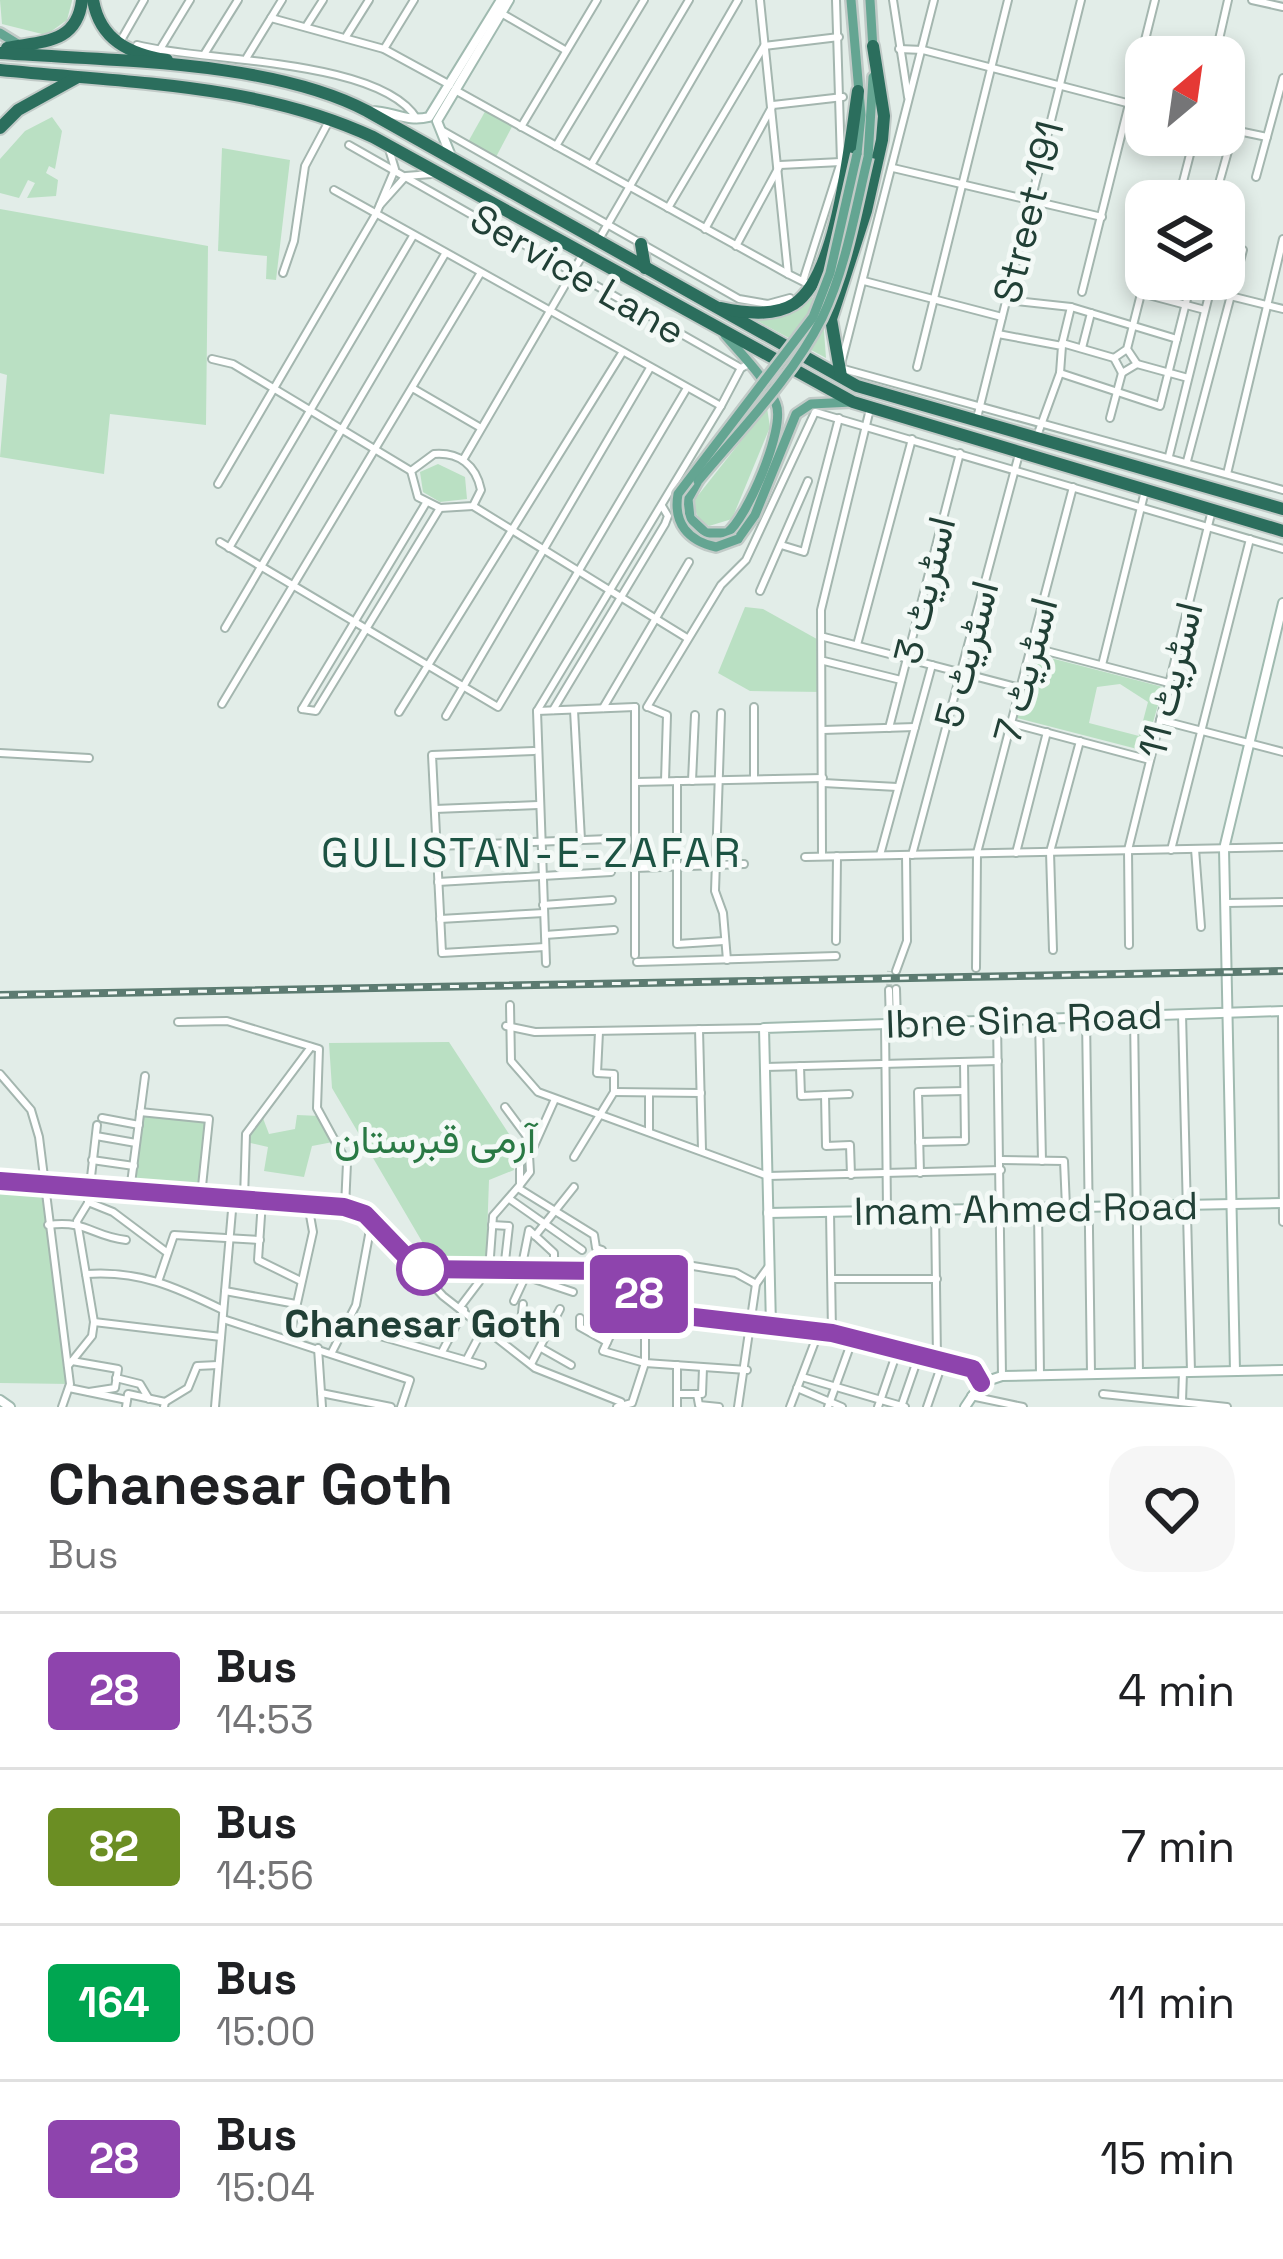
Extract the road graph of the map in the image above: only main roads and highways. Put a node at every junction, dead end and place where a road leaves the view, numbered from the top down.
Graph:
1 (82, 0) edge
2 (93, 0) edge
3 (851, 0) edge
4 (870, 0) edge
5 (0, 33) edge
6 (20, 46) junction
7 (873, 46) junction
8 (0, 51) edge
9 (55, 57) junction
10 (0, 70) edge
11 (232, 74) junction
12 (77, 78) junction
13 (857, 91) junction
14 (0, 128) edge
15 (863, 156) junction
16 (641, 244) road end
17 (645, 268) junction
18 (807, 284) junction
19 (837, 300) junction
20 (708, 305) junction
21 (719, 330) junction
22 (841, 372) junction
23 (853, 402) junction
24 (1283, 509) edge
25 (1283, 531) edge

1 - 6 highway
2 - 11 highway
3 - 13 main road
4 - 7 main road
5 - 6 main road
6 - 8 highway
6 - 9 main road
7 - 15 main road
7 - 19 highway
8 - 9 highway
9 - 11 highway
10 - 12 highway
11 - 17 highway
12 - 14 highway
12 - 21 highway
13 - 15 main road
13 - 18 highway
15 - 21 main road, bridge
15 - 23 main road, bridge
16 - 17 highway
17 - 20 highway
18 - 19 highway
18 - 20 highway
19 - 22 highway
20 - 22 highway
21 - 23 highway
22 - 24 highway
23 - 25 highway

